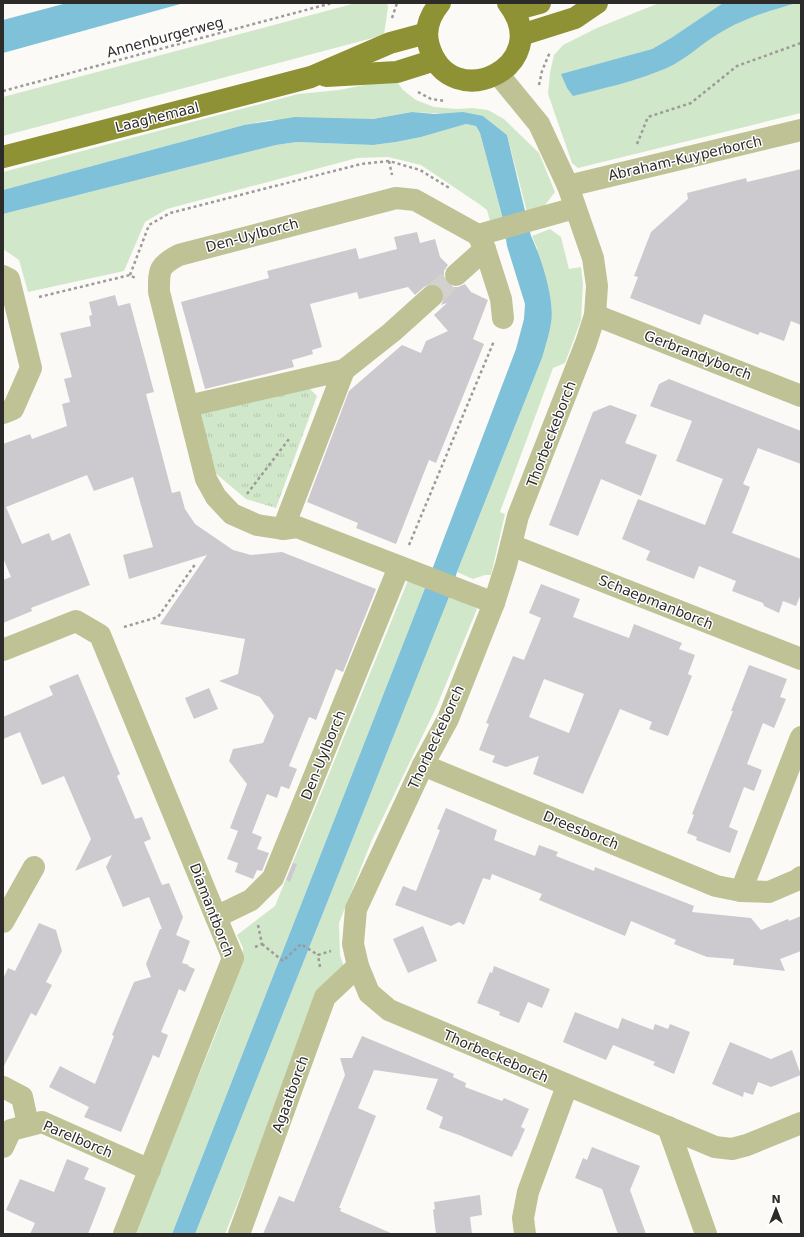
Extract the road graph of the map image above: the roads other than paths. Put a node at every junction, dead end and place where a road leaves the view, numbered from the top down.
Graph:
1 (440, 3) edge
2 (540, 3) edge
3 (597, 3) edge
4 (511, 6) edge
5 (427, 33) junction
6 (520, 35) junction
7 (435, 60) junction
8 (498, 74) junction
9 (311, 77) junction
10 (801, 130) edge
11 (3, 157) edge
12 (568, 186) junction
13 (575, 208) junction
14 (486, 238) junction
15 (456, 274) tunnel mouth
16 (3, 276) edge
17 (432, 296) tunnel mouth
18 (595, 315) junction
19 (503, 318) road end
20 (344, 370) junction
21 (801, 396) edge
22 (188, 406) junction
23 (3, 413) edge
24 (283, 529) junction
25 (511, 545) junction
26 (400, 568) junction
27 (494, 603) junction
28 (3, 650) edge
29 (801, 659) edge
30 (801, 737) edge
31 (423, 765) junction
32 (34, 867) dead end
33 (801, 877) edge
34 (741, 891) junction
35 (216, 918) junction
36 (3, 922) edge
37 (358, 966) junction
38 (568, 1086) junction
39 (3, 1087) edge
40 (801, 1123) edge
41 (28, 1124) junction
42 (668, 1127) junction
43 (3, 1148) edge
44 (150, 1170) junction
45 (124, 1234) edge
46 (239, 1234) edge
47 (525, 1234) edge
48 (706, 1234) edge

1 - 5 main road
2 - 4 main road
3 - 6 main road
4 - 6 main road
5 - 7 main road
5 - 9 main road, Laaghemaal
6 - 8 main road
7 - 8 main road
7 - 9 main road, Laaghemaal
8 - 12 street, Thorbeckeborch
9 - 11 main road, Laaghemaal
10 - 12 street, Abraham-Kuyperborch
12 - 13 street, Thorbeckeborch
13 - 14 street
13 - 18 street, Thorbeckeborch
14 - 15 street
14 - 19 street
14 - 22 street, Den-Uylborch
16 - 23 street
17 - 20 street
18 - 21 street, Gerbrandyborch
18 - 25 street, Thorbeckeborch
20 - 22 street
20 - 24 street
22 - 24 street, Den-Uylborch
24 - 26 street, Den-Uylborch
25 - 27 street, Thorbeckeborch
25 - 29 street, Schaepmanborch
26 - 27 street, Den-Uylborch
26 - 35 street, Den-Uylborch
27 - 31 street, Thorbeckeborch
28 - 35 street, Diamantborch
30 - 34 street
31 - 34 street, Dreesborch
31 - 37 street, Thorbeckeborch
32 - 36 street
33 - 34 street, Dreesborch
35 - 44 street, Diamantborch
37 - 38 street, Thorbeckeborch
37 - 46 street, Agaatborch
38 - 42 street, Thorbeckeborch
38 - 47 street
39 - 41 street, Parelborch
40 - 42 street, Thorbeckeborch
41 - 43 street
41 - 44 street, Parelborch
42 - 48 street
44 - 45 street, Diamantborch

